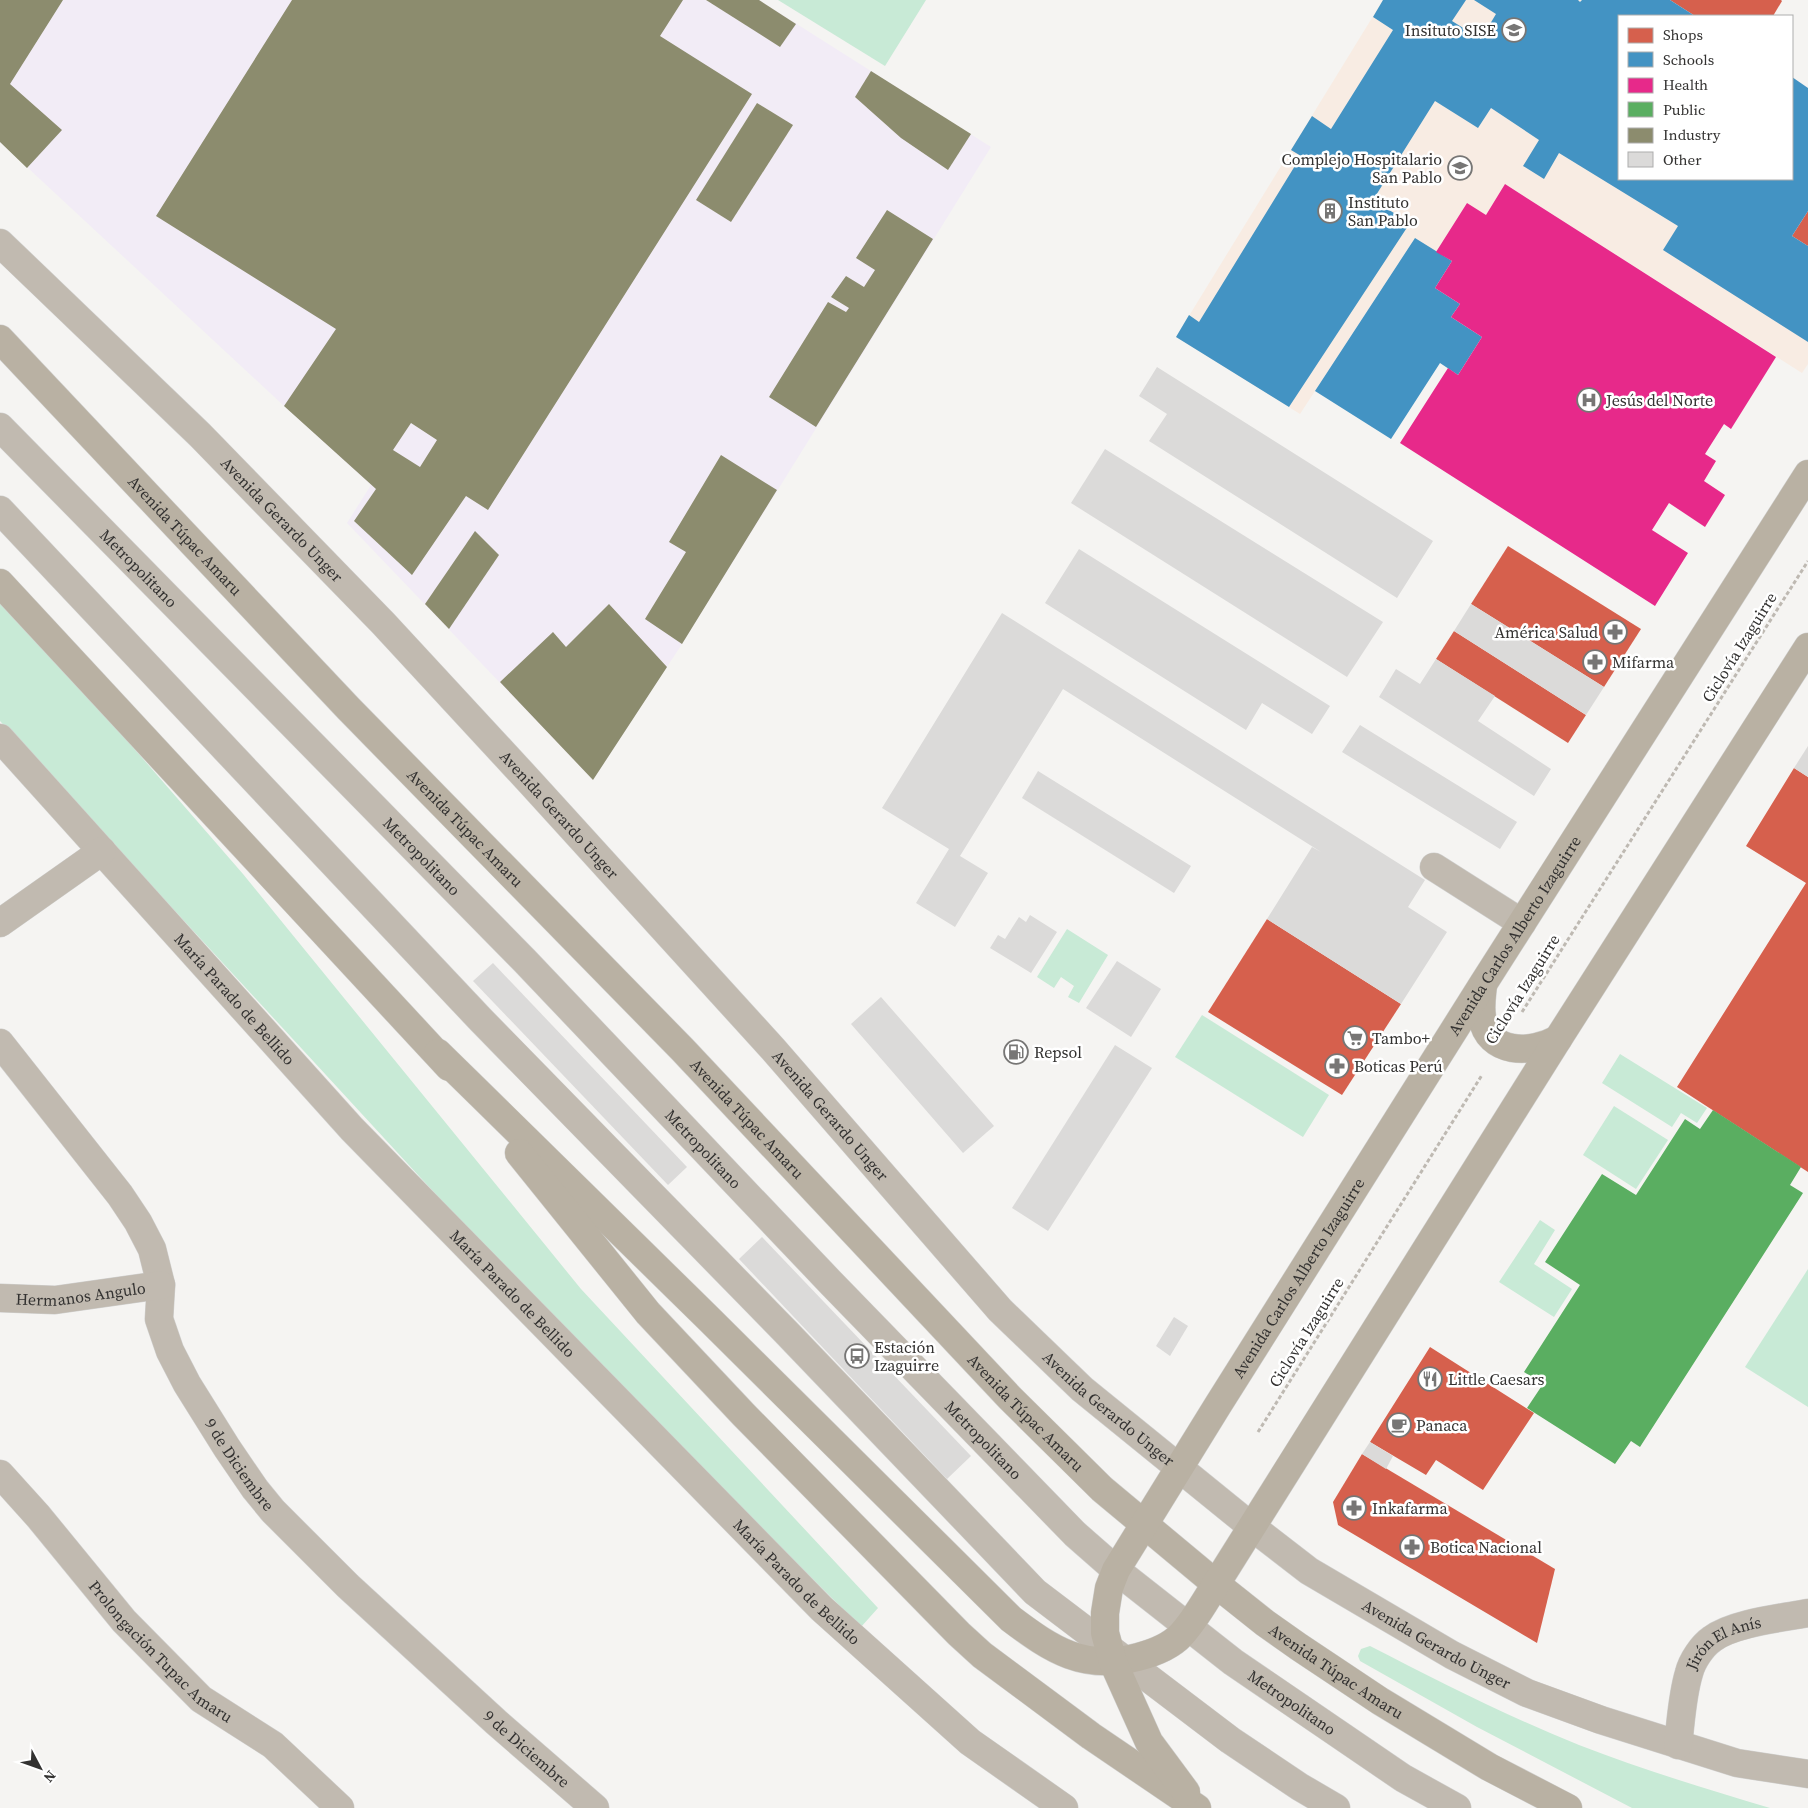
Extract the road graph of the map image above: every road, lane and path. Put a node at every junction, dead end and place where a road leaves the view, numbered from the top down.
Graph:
1 (0, 243) edge
2 (0, 339) edge
3 (0, 427) edge
4 (1808, 474) edge
5 (0, 510) edge
6 (1808, 562) edge
7 (0, 582) edge
8 (1808, 647) edge
9 (0, 738) edge
10 (102, 851) junction
11 (1434, 867) dead end
12 (0, 923) edge
13 (1522, 923) junction
14 (1483, 984) junction
15 (1558, 1039) junction
16 (0, 1044) edge
17 (1501, 1044) junction
18 (438, 1053) junction
19 (161, 1285) junction
20 (0, 1298) edge
21 (1258, 1432) dead end
22 (1180, 1469) junction
23 (0, 1474) edge
24 (1144, 1526) junction
25 (1252, 1527) junction
26 (1116, 1570) junction
27 (1216, 1584) junction
28 (1808, 1613) edge
29 (1187, 1627) junction
30 (1116, 1657) junction
31 (1230, 1740) junction
32 (1678, 1745) junction
33 (1737, 1763) junction
34 (1808, 1774) edge
35 (1808, 1790) edge
36 (340, 1808) edge
37 (595, 1808) edge
38 (1064, 1808) edge
39 (1198, 1808) edge
40 (1300, 1808) edge
41 (1336, 1808) edge
42 (1457, 1808) edge
43 (1568, 1808) edge

1 - 22 street, Avenida Gerardo Unger
2 - 24 main road, Avenida Túpac Amaru
3 - 26 street, Metropolitano
4 - 13 main road, Avenida Carlos Alberto Izaguirre
5 - 30 street
6 - 17 path, Ciclovía Izaguirre
7 - 18 main road
8 - 15 main road
9 - 10 street, María Parado de Bellido
10 - 12 street
10 - 38 street, María Parado de Bellido
11 - 13 street
13 - 14 main road, Avenida Carlos Alberto Izaguirre
14 - 17 main road
14 - 22 main road, Avenida Carlos Alberto Izaguirre
15 - 17 main road
15 - 25 main road
16 - 19 street, 9 de Diciembre
17 - 21 path, Ciclovía Izaguirre
18 - 30 main road
18 - 39 main road
19 - 20 street, Hermanos Angulo
19 - 37 street, 9 de Diciembre
22 - 24 main road, Avenida Carlos Alberto Izaguirre
22 - 25 street, Avenida Gerardo Unger
23 - 36 street, Prolongación Tupac Amaru
24 - 26 main road, Avenida Carlos Alberto Izaguirre
24 - 27 main road, Avenida Túpac Amaru
25 - 27 main road
25 - 32 street, Avenida Gerardo Unger
26 - 29 street, Metropolitano
26 - 30 main road, Avenida Carlos Alberto Izaguirre
27 - 29 main road
27 - 43 main road, Avenida Túpac Amaru
28 - 32 street, Jirón El Anís
29 - 30 main road
29 - 42 street, Metropolitano
30 - 31 street
30 - 39 main road, Avenida Carlos Alberto Izaguirre
31 - 40 street
31 - 41 street
32 - 33 street, Avenida Gerardo Unger
33 - 34 street, Avenida Gerardo Unger
33 - 35 street

